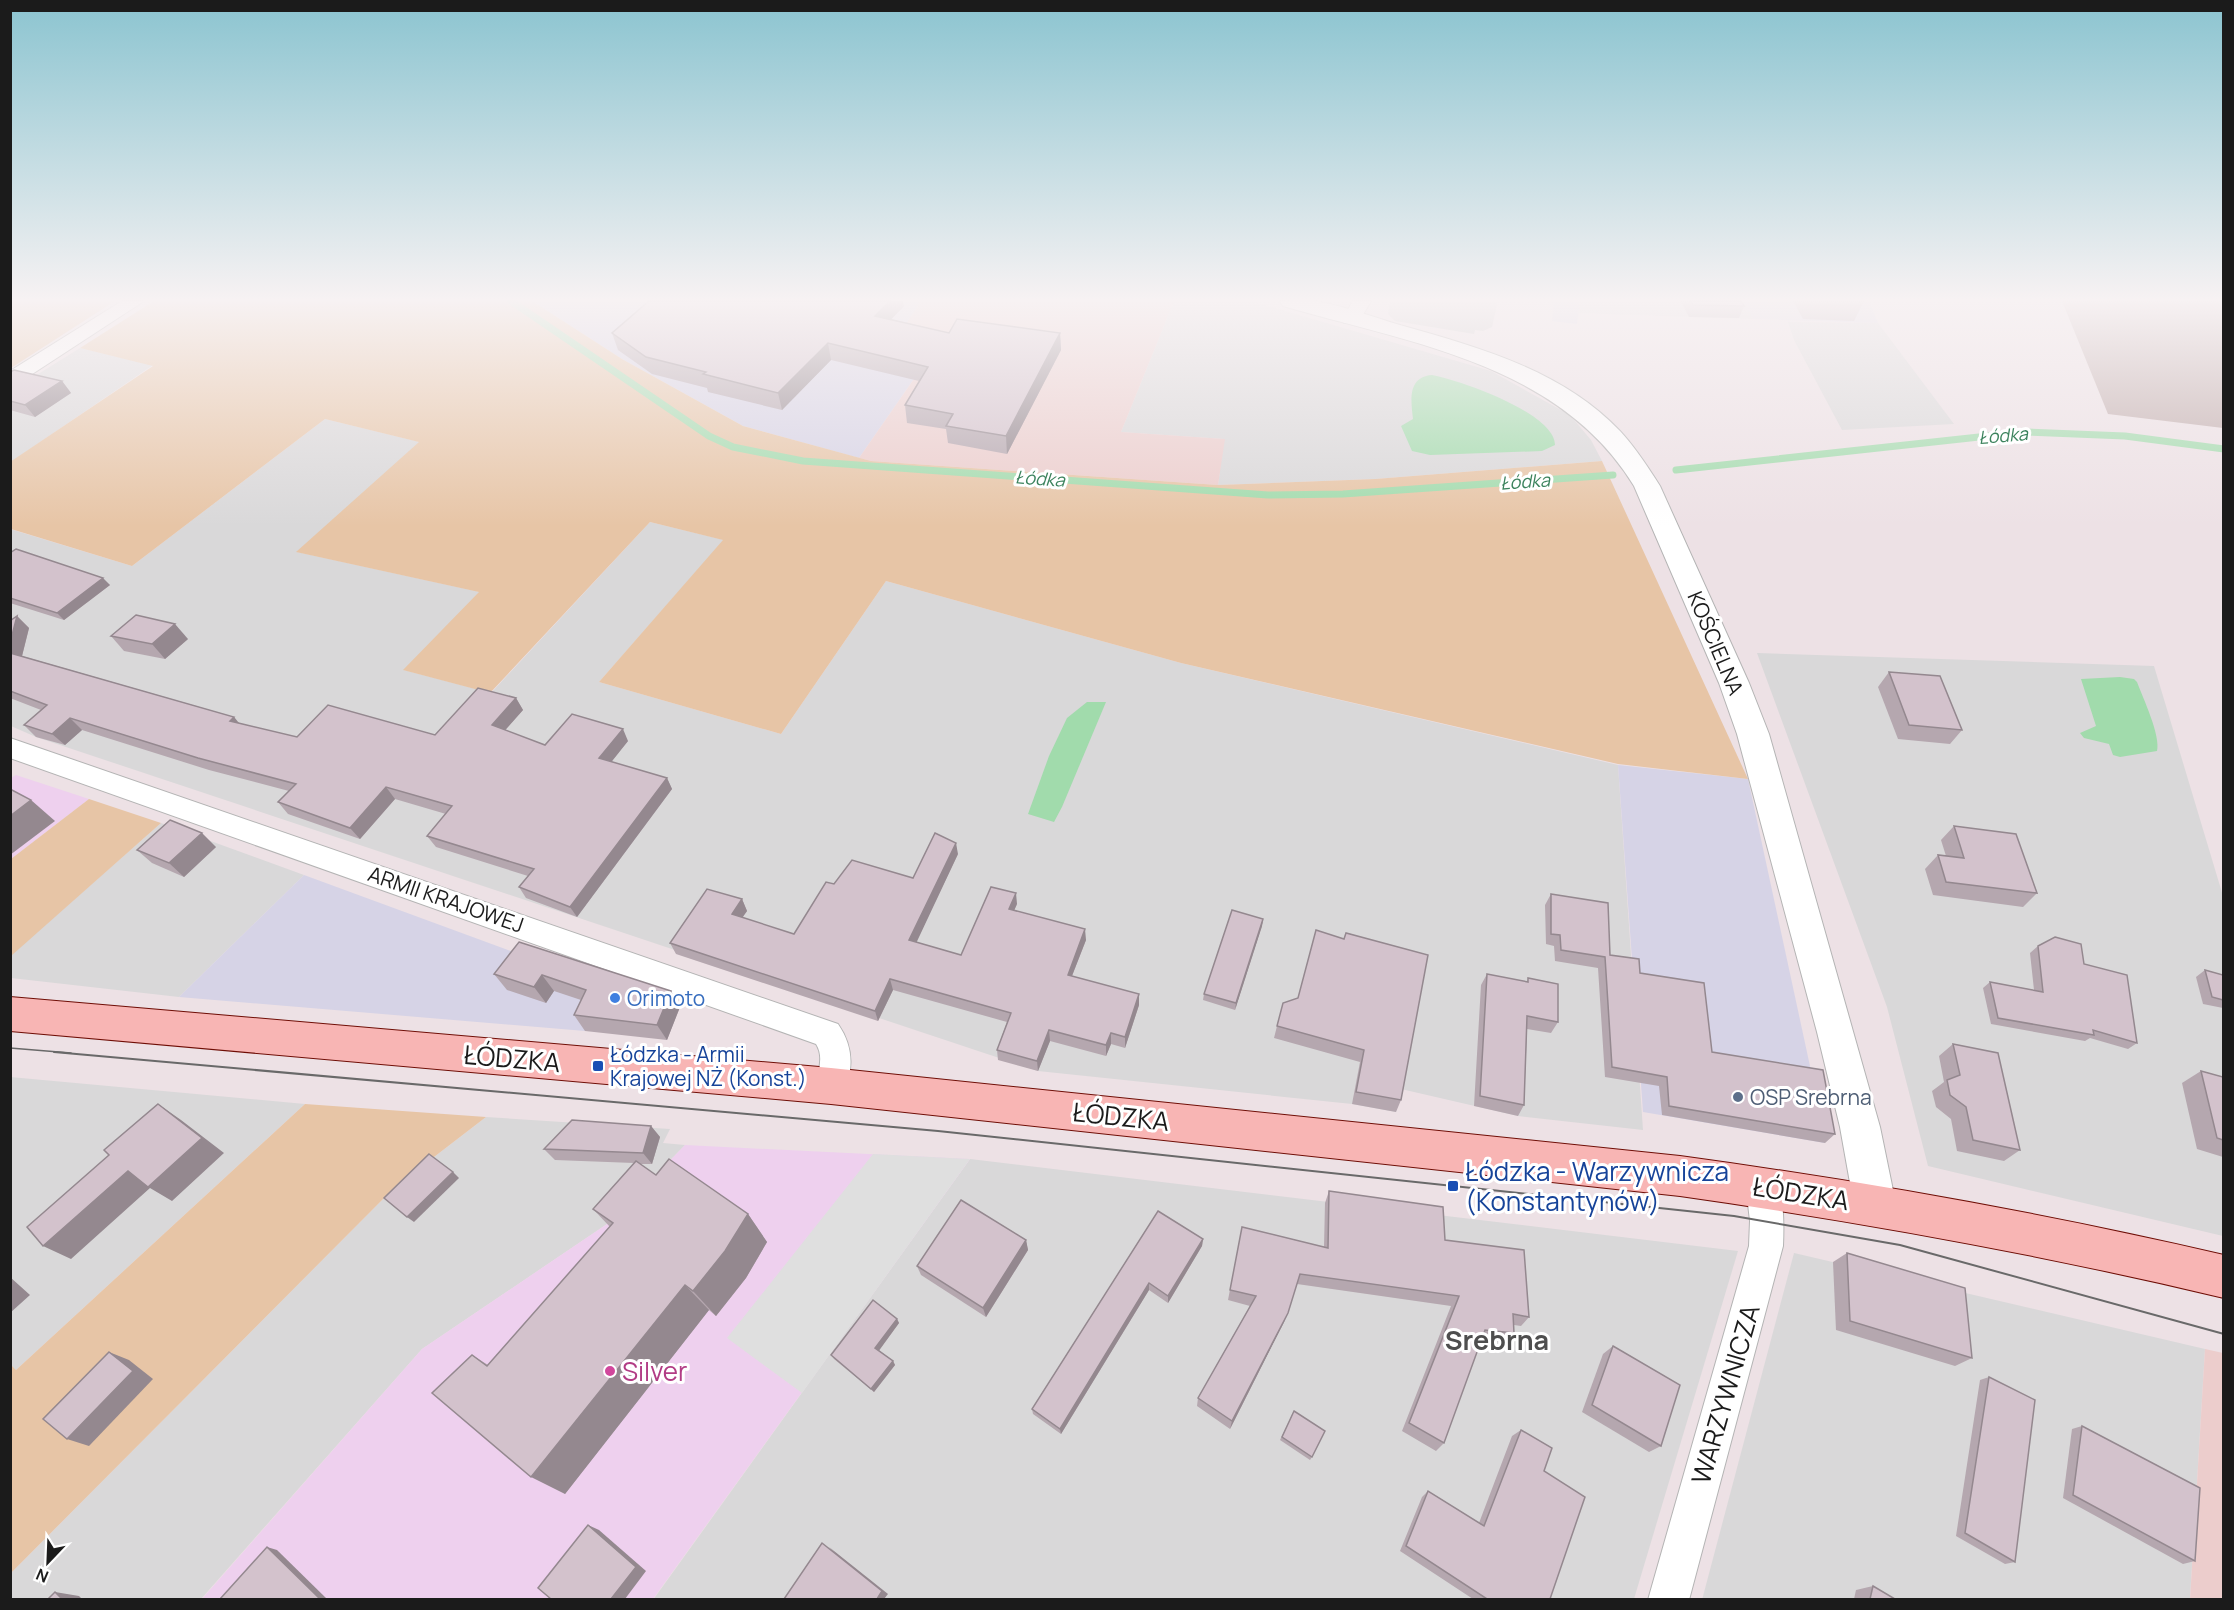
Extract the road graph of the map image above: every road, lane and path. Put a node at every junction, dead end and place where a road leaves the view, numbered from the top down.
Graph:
1 (1528, 376) edge
2 (10, 748) edge
3 (10, 1014) edge
4 (831, 1086) junction
5 (1763, 1187) junction
6 (1875, 1205) junction
7 (2223, 1277) edge
8 (1668, 1599) edge

1 - 6 street, KOŚCIELNA
2 - 4 street, ARMII KRAJOWEJ
3 - 4 main road, ŁÓDZKA
4 - 5 main road, ŁÓDZKA
5 - 6 main road, ŁÓDZKA
5 - 8 street, WARZYWNICZA
6 - 7 main road, ŁÓDZKA

